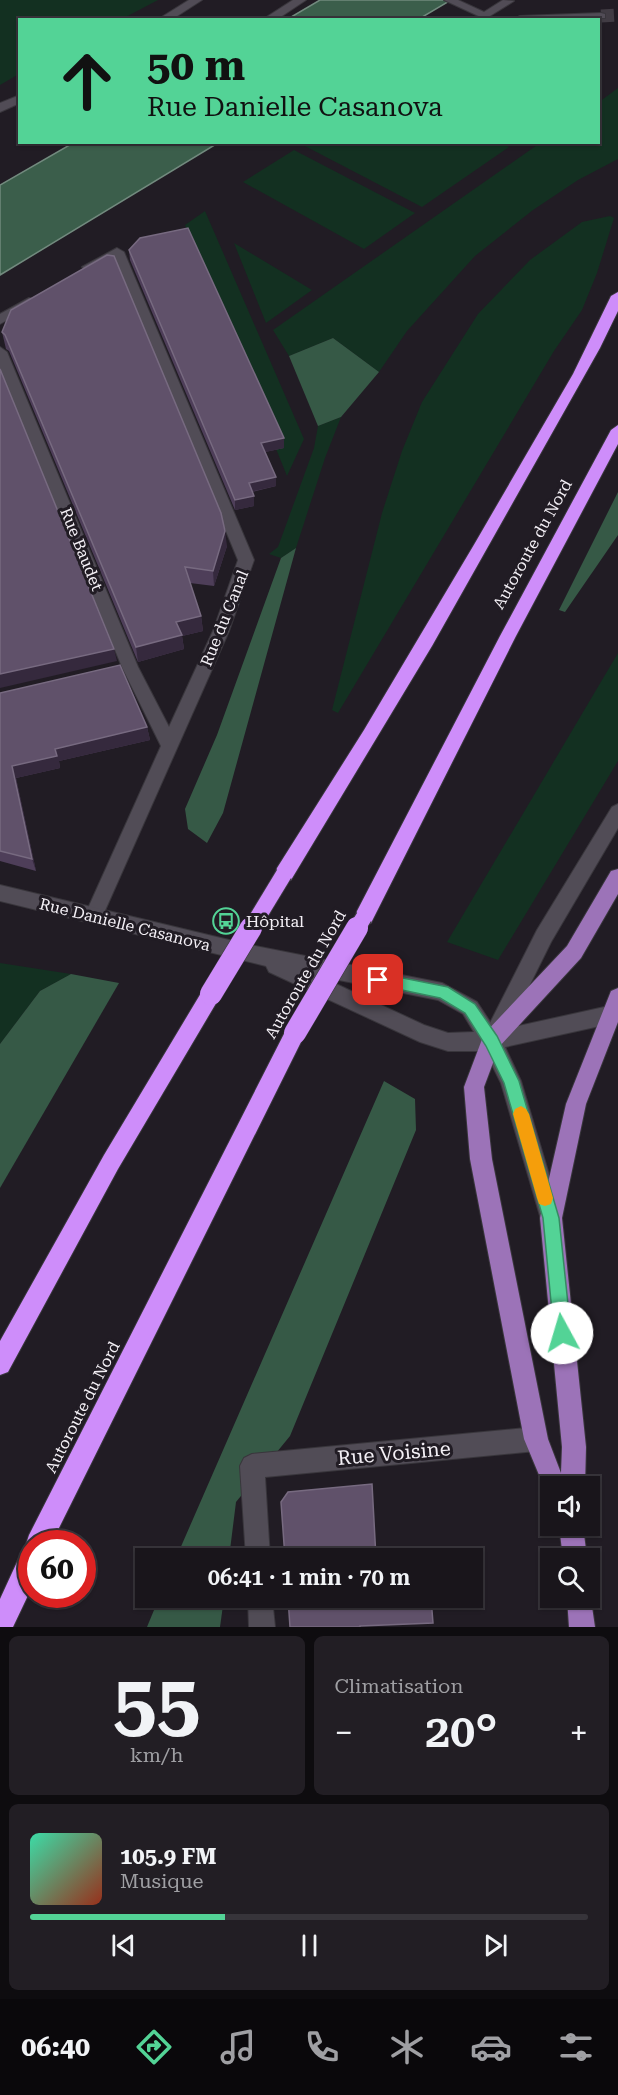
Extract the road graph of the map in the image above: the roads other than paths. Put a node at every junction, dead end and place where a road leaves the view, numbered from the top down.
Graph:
1 (197, 0) edge
2 (301, 0) edge
3 (449, 0) edge
4 (477, 0) edge
5 (507, 0) edge
6 (497, 9) junction
7 (601, 16) dead end
8 (166, 18) edge
9 (270, 18) edge
10 (547, 18) edge
11 (18, 99) edge
12 (0, 108) edge
13 (77, 275) edge
14 (618, 296) edge
15 (37, 298) edge
16 (0, 320) edge
17 (0, 352) edge
18 (618, 430) edge
19 (130, 667) junction
20 (109, 672) edge
21 (169, 744) junction
22 (618, 812) edge
23 (618, 877) edge
24 (0, 893) edge
25 (94, 915) junction
26 (250, 954) junction
27 (614, 1006) edge
28 (491, 1041) junction
29 (551, 1218) junction
30 (0, 1364) edge
31 (536, 1439) junction
32 (551, 1476) edge
33 (573, 1476) edge
34 (45, 1530) edge
35 (257, 1548) edge
36 (18, 1588) edge
37 (261, 1608) edge
38 (580, 1608) edge
39 (0, 1626) edge
40 (262, 1627) edge
41 (582, 1627) edge

1 - 8 street
2 - 9 street
3 - 6 street
4 - 6 street
5 - 6 street
7 - 10 street
11 - 12 street
13 - 21 street, Rue du Canal
14 - 30 highway, bridge
15 - 16 street
17 - 19 street, Rue Baudet
18 - 34 highway, Autoroute du Nord, bridge
19 - 20 street
19 - 21 street, Rue Baudet
21 - 25 street, Rue du Canal
22 - 28 street
23 - 28 main road
24 - 25 street, Rue Danielle Casanova
25 - 26 street, Rue Danielle Casanova
26 - 28 street, Rue Danielle Casanova
26 - 28 street, Rue Danielle Casanova
27 - 28 street, Rue Danielle Casanova
27 - 29 main road
28 - 29 street
28 - 31 main road
29 - 33 main road
31 - 32 main road
31 - 35 street, Rue Voisine
36 - 39 highway
37 - 40 street
38 - 41 main road

